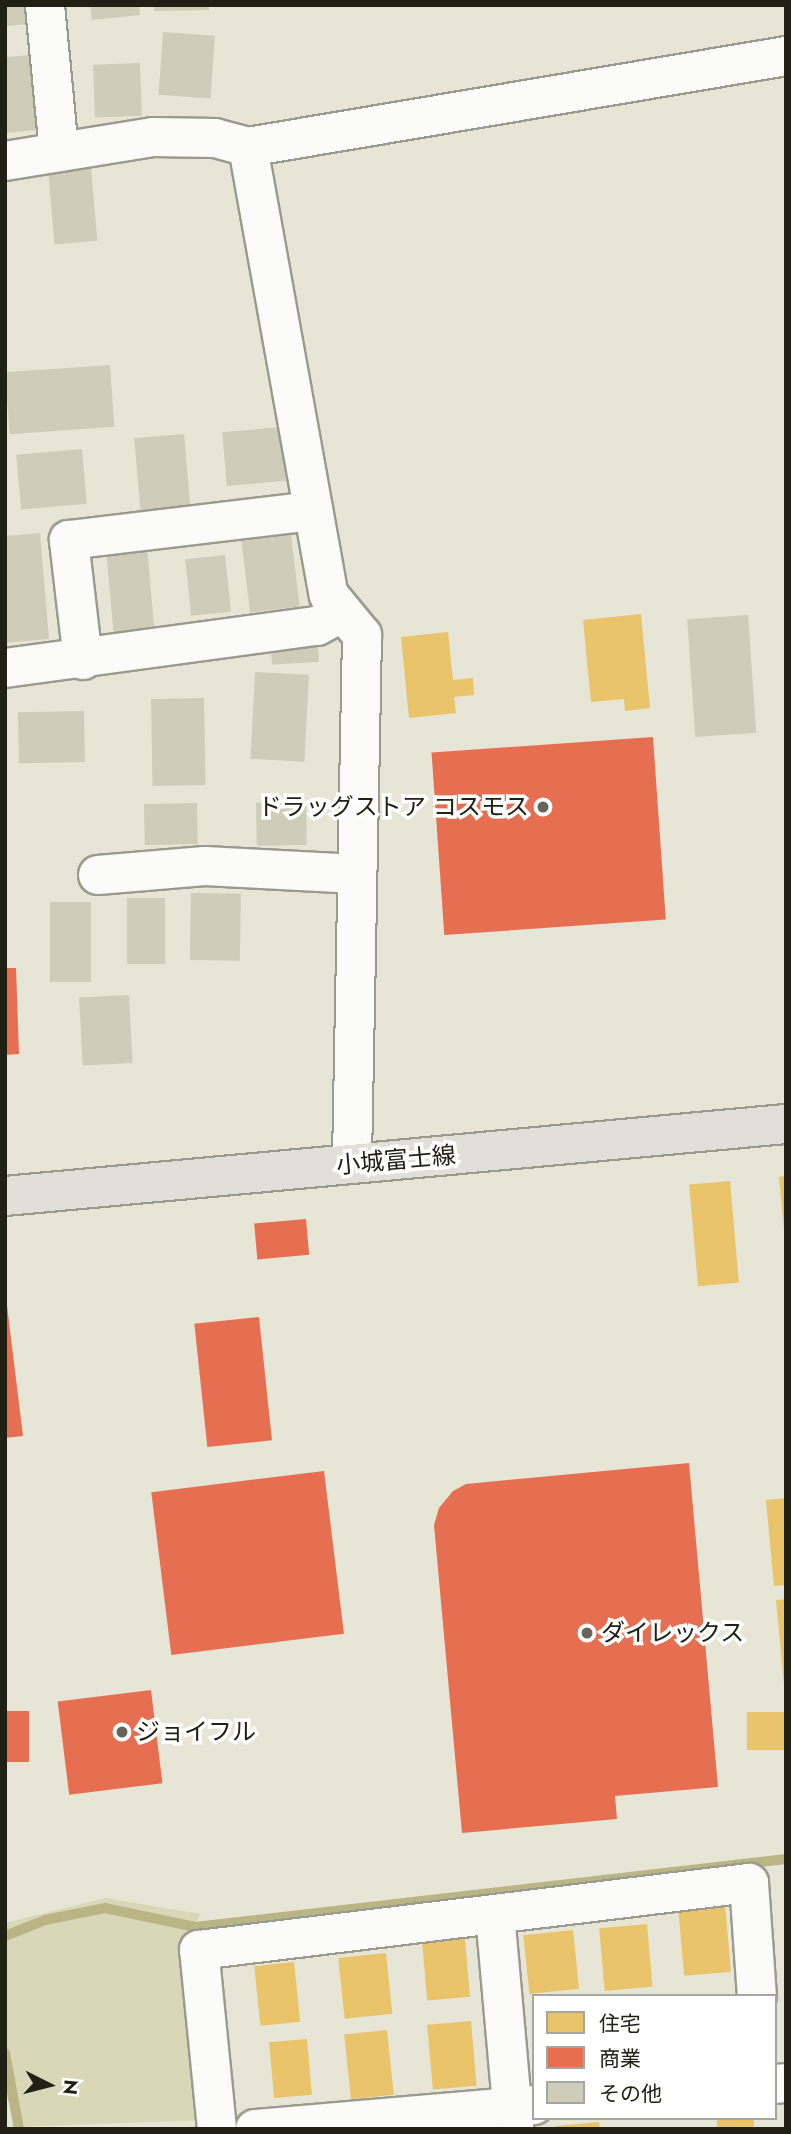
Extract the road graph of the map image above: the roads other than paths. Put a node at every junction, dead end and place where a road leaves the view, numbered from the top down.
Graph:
1 (45, 6) edge
2 (786, 56) edge
3 (248, 147) junction
4 (59, 152) junction
5 (5, 161) edge
6 (313, 511) junction
7 (340, 614) junction
8 (83, 660) junction
9 (5, 668) edge
10 (357, 873) junction
11 (98, 875) dead end
12 (786, 1124) edge
13 (352, 1163) junction
14 (5, 1196) edge
15 (495, 1914) junction
16 (757, 1994) edge
17 (520, 2113) edge
18 (217, 2129) edge
19 (255, 2129) edge

1 - 4 street
2 - 3 street
3 - 4 street
3 - 6 street
4 - 5 street
6 - 7 street
6 - 8 street
7 - 8 street
7 - 10 street
8 - 9 street
10 - 11 street
10 - 13 street
12 - 13 main road, 小城富士線
13 - 14 main road, 小城富士線
15 - 16 street
15 - 17 street
15 - 18 street
17 - 19 street

